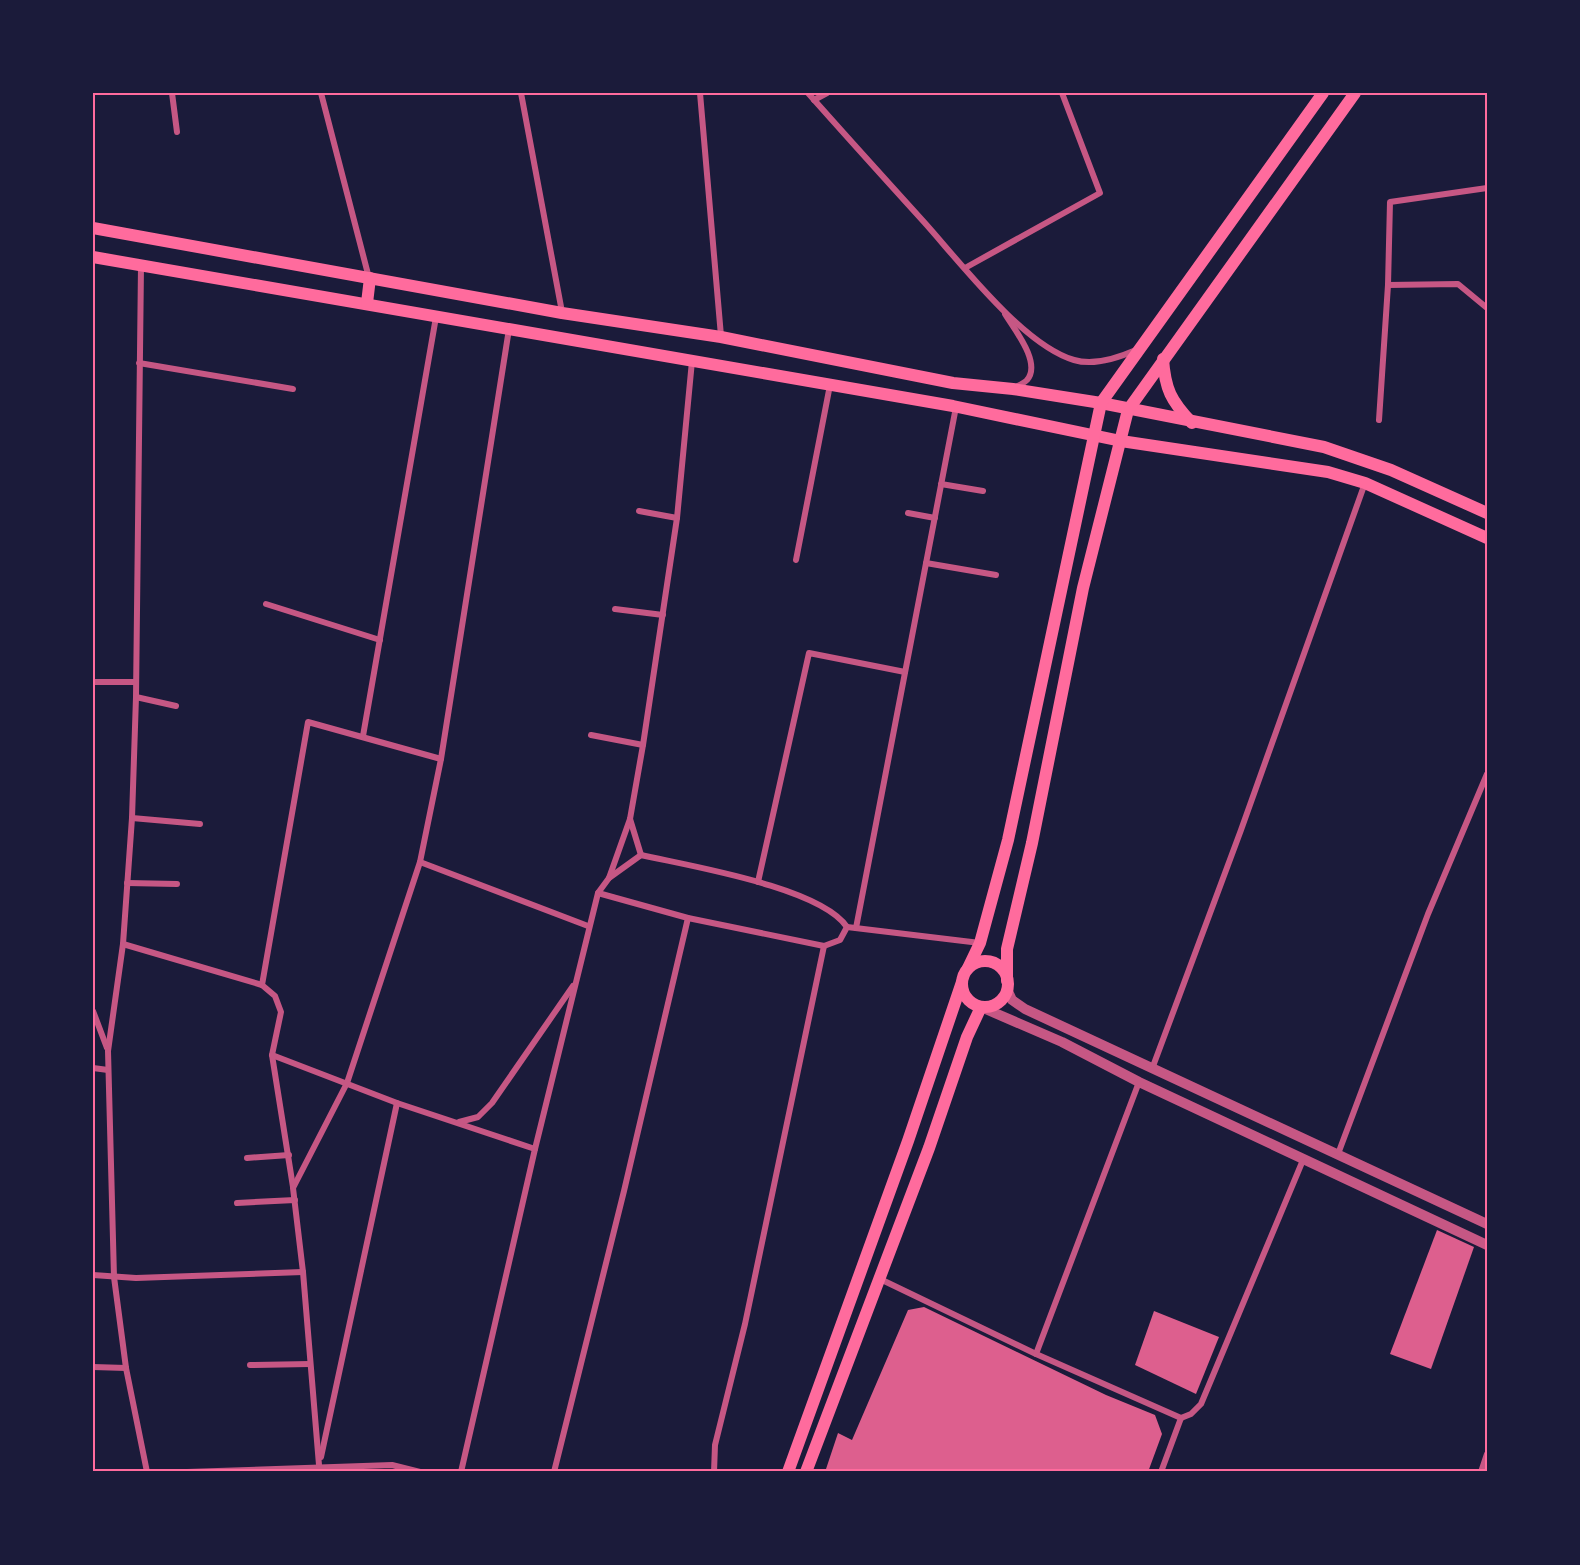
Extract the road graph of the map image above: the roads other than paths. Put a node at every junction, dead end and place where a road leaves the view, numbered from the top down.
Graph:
1 (172, 93) edge
2 (321, 93) edge
3 (521, 93) edge
4 (700, 93) edge
5 (808, 93) edge
6 (827, 93) edge
7 (1062, 93) edge
8 (1323, 93) edge
9 (1355, 93) edge
10 (814, 100) junction
11 (177, 132) dead end
12 (1487, 188) edge
13 (93, 228) edge
14 (93, 257) edge
15 (141, 265) junction
16 (965, 268) junction
17 (370, 278) junction
18 (1388, 285) junction
19 (367, 303) junction
20 (1000, 306) junction
21 (1487, 308) edge
22 (562, 313) junction
23 (436, 316) junction
24 (509, 329) junction
25 (721, 337) junction
26 (1142, 348) junction
27 (1163, 359) junction
28 (692, 361) junction
29 (139, 363) junction
30 (896, 373) junction
31 (830, 384) junction
32 (293, 389) dead end
33 (1013, 389) junction
34 (892, 395) junction
35 (1101, 403) junction
36 (956, 406) junction
37 (1128, 410) junction
38 (1379, 420) dead end
39 (1193, 423) junction
40 (1094, 435) junction
41 (1121, 441) junction
42 (1365, 483) junction
43 (941, 484) junction
44 (983, 491) dead end
45 (639, 511) dead end
46 (908, 513) dead end
47 (1487, 513) edge
48 (677, 518) junction
49 (935, 518) junction
50 (1487, 538) edge
51 (796, 560) dead end
52 (926, 563) junction
53 (996, 574) dead end
54 (266, 604) dead end
55 (615, 609) dead end
56 (663, 615) junction
57 (380, 640) junction
58 (905, 672) junction
59 (93, 682) edge
60 (135, 682) junction
61 (136, 697) junction
62 (176, 706) dead end
63 (591, 735) dead end
64 (363, 736) junction
65 (643, 746) junction
66 (441, 759) junction
67 (1487, 774) edge
68 (132, 818) junction
69 (630, 819) junction
70 (200, 824) dead end
71 (641, 855) junction
72 (420, 862) junction
73 (609, 878) junction
74 (758, 882) junction
75 (127, 883) junction
76 (177, 884) dead end
77 (598, 892) junction
78 (688, 918) junction
79 (588, 927) junction
80 (847, 927) junction
81 (856, 928) junction
82 (980, 943) junction
83 (123, 944) junction
84 (824, 946) junction
85 (968, 968) junction
86 (962, 982) junction
87 (575, 983) junction
88 (262, 985) junction
89 (1007, 985) junction
90 (981, 1007) junction
91 (93, 1011) edge
92 (93, 1038) edge
93 (104, 1039) junction
94 (108, 1051) junction
95 (272, 1055) junction
96 (93, 1068) edge
97 (1152, 1069) junction
98 (108, 1070) junction
99 (1139, 1082) junction
100 (347, 1083) junction
101 (397, 1102) junction
102 (459, 1122) junction
103 (535, 1149) junction
104 (1338, 1154) junction
105 (289, 1155) junction
106 (247, 1158) dead end
107 (1303, 1160) junction
108 (293, 1188) junction
109 (296, 1200) junction
110 (237, 1203) dead end
111 (1487, 1224) edge
112 (1487, 1245) edge
113 (303, 1272) junction
114 (93, 1275) edge
115 (114, 1277) junction
116 (879, 1279) junction
117 (1036, 1353) junction
118 (310, 1364) junction
119 (250, 1365) dead end
120 (93, 1367) edge
121 (126, 1368) junction
122 (1181, 1418) junction
123 (1487, 1454) edge
124 (319, 1465) junction
125 (351, 1468) edge
126 (147, 1472) edge
127 (187, 1472) edge
128 (420, 1472) edge
129 (461, 1472) edge
130 (554, 1472) edge
131 (714, 1472) edge
132 (789, 1472) edge
133 (806, 1472) edge
134 (1161, 1472) edge
135 (1480, 1472) edge

1 - 11 street
2 - 17 street
3 - 22 street
4 - 25 street
5 - 10 street
6 - 10 street
7 - 16 street
8 - 26 main road
9 - 27 main road
10 - 16 street
12 - 18 street
13 - 17 main road
14 - 15 main road
15 - 19 main road
15 - 29 street
16 - 20 street
17 - 19 main road
17 - 22 main road
18 - 21 street
18 - 38 street
19 - 23 main road
20 - 26 street
20 - 33 street
22 - 25 main road
23 - 24 main road
23 - 57 street
24 - 28 main road
24 - 66 street
25 - 30 main road
26 - 35 main road
27 - 37 main road
27 - 39 main road
28 - 31 main road
28 - 48 street
29 - 32 street
29 - 60 street
30 - 33 main road
30 - 34 main road
31 - 34 main road
31 - 51 street
33 - 35 main road
34 - 36 main road
35 - 37 main road
35 - 40 main road
36 - 40 main road
36 - 43 street
37 - 39 main road
37 - 41 main road
39 - 47 main road
40 - 41 main road
40 - 82 main road
41 - 42 main road
41 - 89 main road
42 - 50 main road
42 - 97 street
43 - 44 street
43 - 49 street
45 - 48 street
46 - 49 street
48 - 56 street
49 - 52 street
52 - 53 street
52 - 58 street
54 - 57 street
55 - 56 street
56 - 65 street
57 - 64 street
58 - 74 street
58 - 81 street
59 - 60 street
60 - 61 street
61 - 62 street
61 - 68 street
63 - 65 street
64 - 66 street
64 - 88 street
65 - 69 street
66 - 72 street
67 - 104 street
68 - 70 street
68 - 75 street
69 - 71 street
69 - 73 street
71 - 73 street
71 - 74 street
72 - 79 street
72 - 100 street
73 - 77 street
74 - 80 street
75 - 76 street
75 - 83 street
77 - 78 street
77 - 79 street
78 - 84 street
78 - 130 street
79 - 87 street
80 - 81 street
80 - 84 street
81 - 82 street
82 - 85 main road
83 - 88 street
83 - 94 street
84 - 131 street
85 - 86 main road
85 - 89 main road
86 - 90 main road
86 - 132 main road
87 - 102 street
87 - 103 street
88 - 95 street
89 - 90 main road
89 - 97 street
90 - 99 street
90 - 116 main road
91 - 93 street
92 - 93 street
93 - 94 street
94 - 98 street
95 - 100 street
95 - 105 street
96 - 98 street
97 - 104 street
98 - 115 street
99 - 107 street
99 - 117 street
100 - 101 street
100 - 108 street
101 - 102 street
101 - 124 street
102 - 103 street
103 - 129 street
104 - 111 street
105 - 106 street
105 - 108 street
107 - 112 street
107 - 122 street
108 - 109 street
109 - 110 street
109 - 113 street
113 - 115 street
113 - 118 street
114 - 115 street
115 - 121 street
116 - 117 street
116 - 133 main road
117 - 122 street
118 - 119 street
118 - 124 street
120 - 121 street
121 - 126 street
122 - 134 street
123 - 135 street
124 - 125 street
124 - 127 street
125 - 128 street

